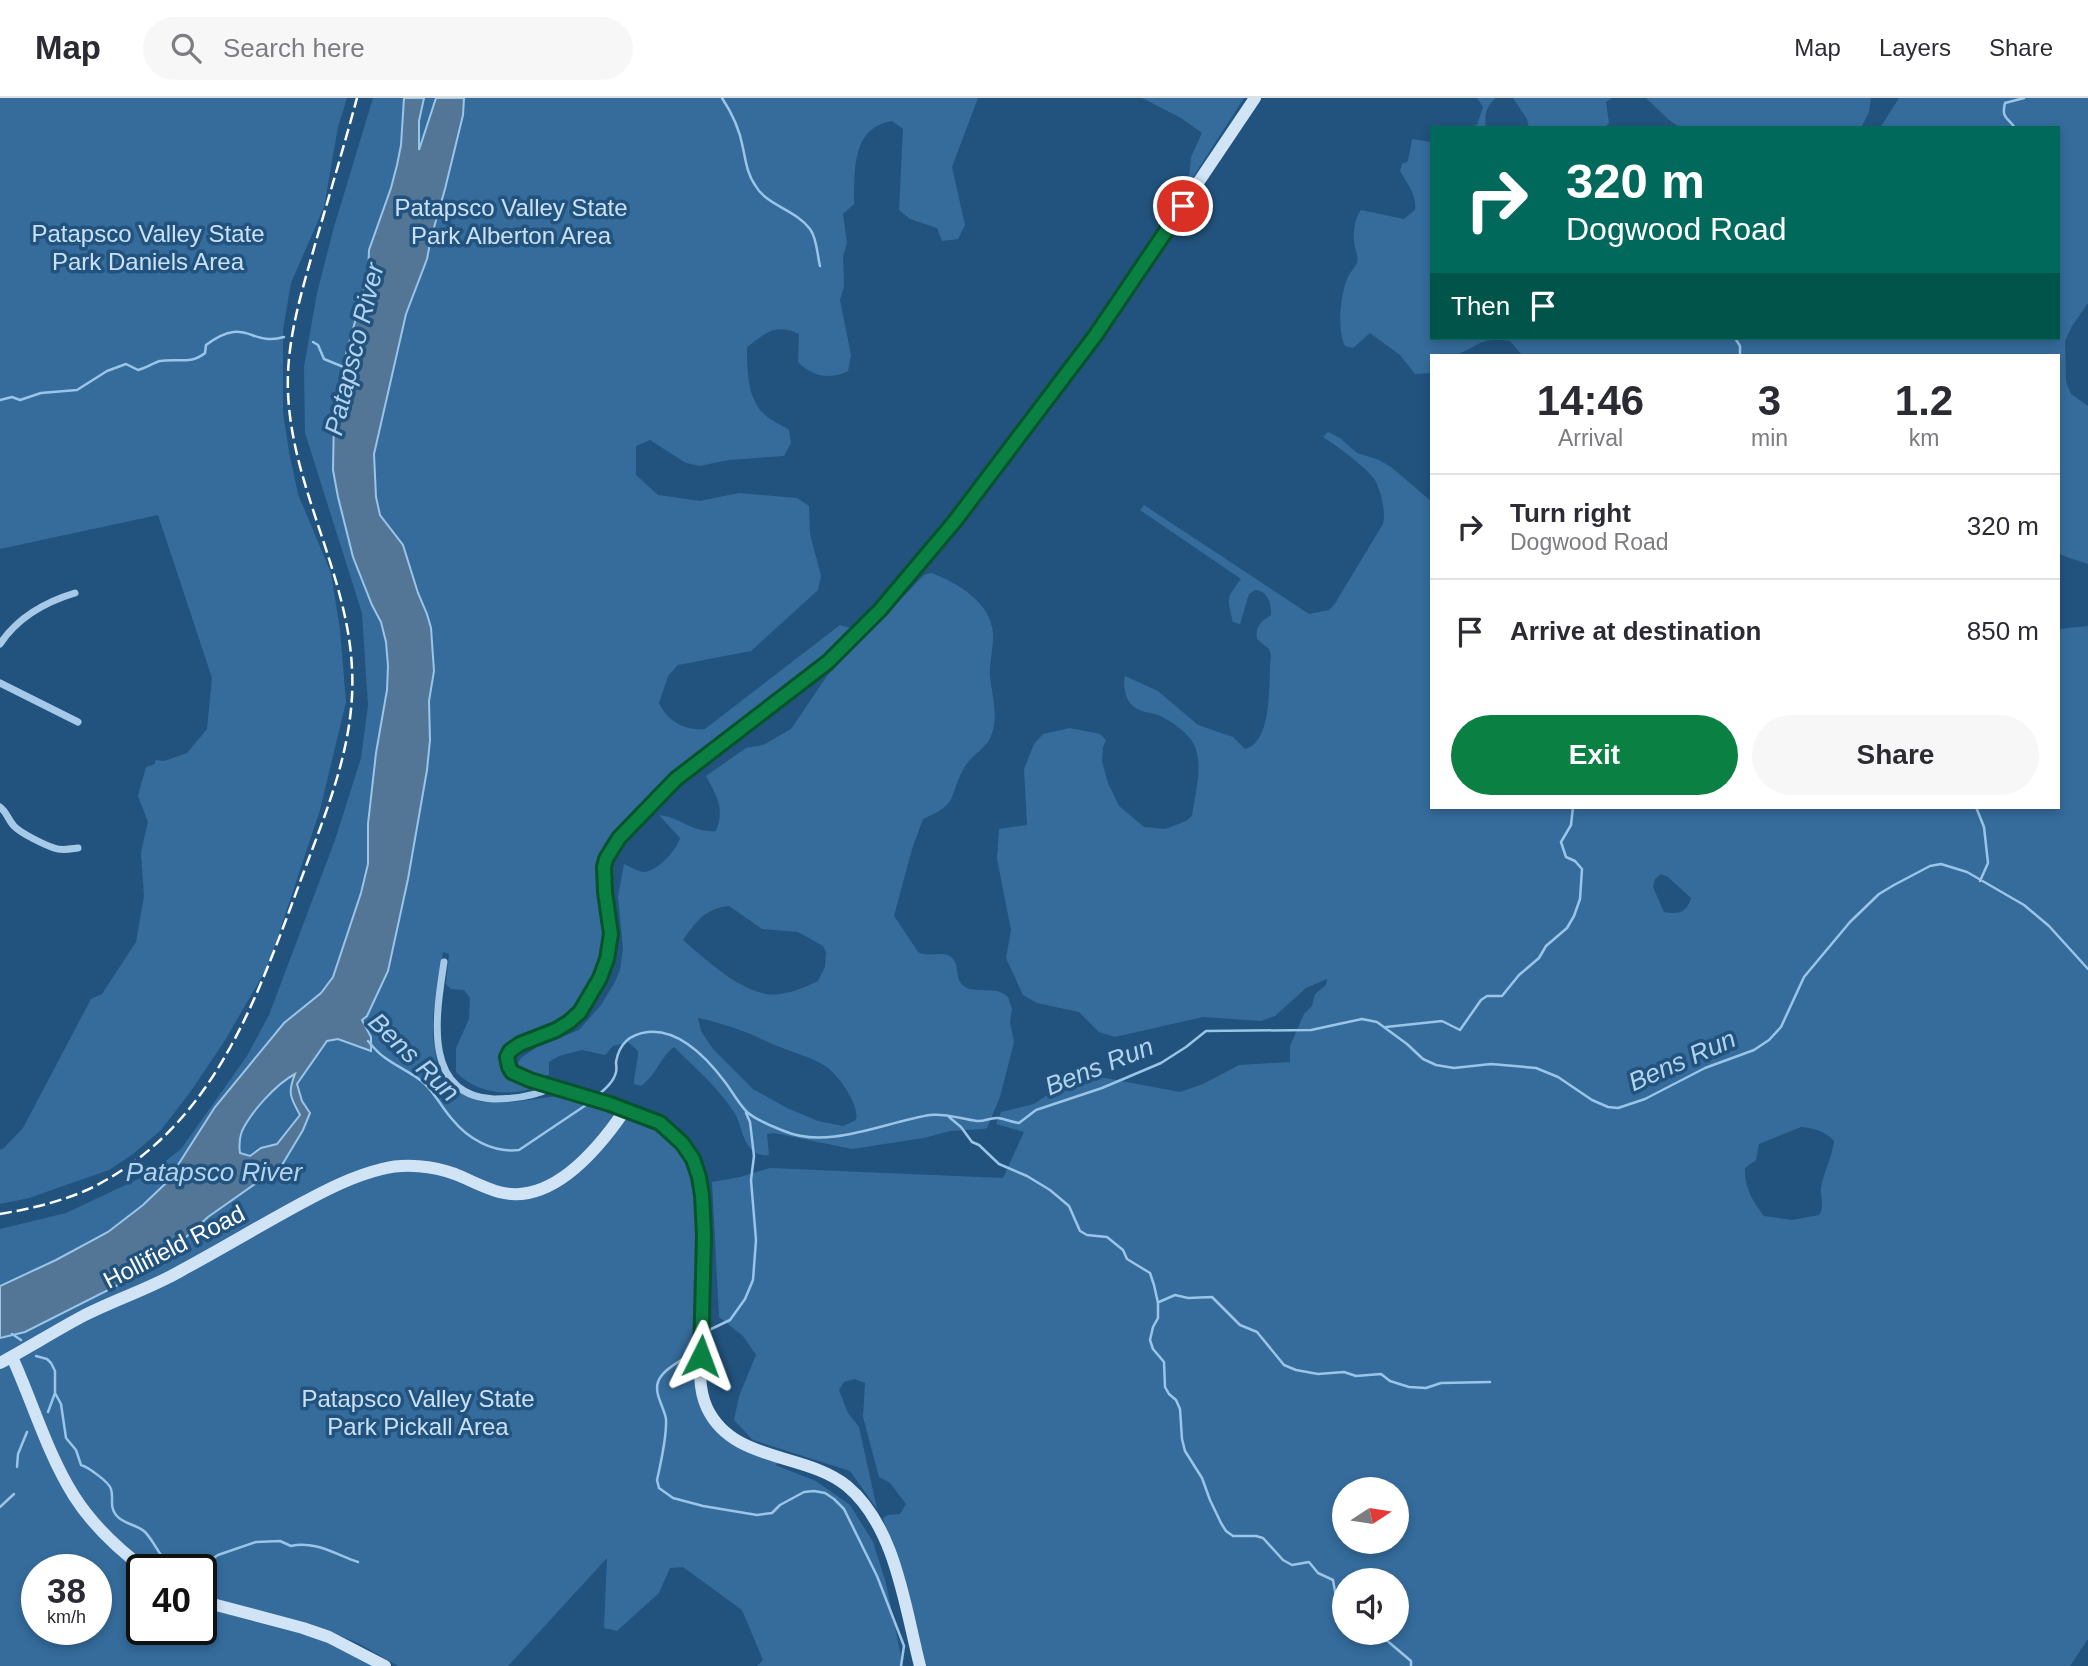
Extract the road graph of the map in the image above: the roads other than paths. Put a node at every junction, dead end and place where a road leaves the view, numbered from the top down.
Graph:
1 (1255, 98) edge
2 (75, 593) dead end
3 (0, 644) edge
4 (0, 683) edge
5 (78, 722) dead end
6 (0, 807) edge
7 (78, 848) dead end
8 (444, 962) dead end
9 (553, 1087) junction
10 (625, 1110) junction
11 (12, 1357) junction
12 (0, 1363) edge
13 (126, 1555) edge
14 (217, 1605) edge
15 (385, 1666) edge
16 (920, 1666) edge

1 - 9 street
2 - 3 street
4 - 5 street
6 - 7 street
8 - 9 street
9 - 10 street
10 - 11 street, Hollifield Road
10 - 16 street
11 - 12 street, Hollifield Road
11 - 13 street
14 - 15 street

